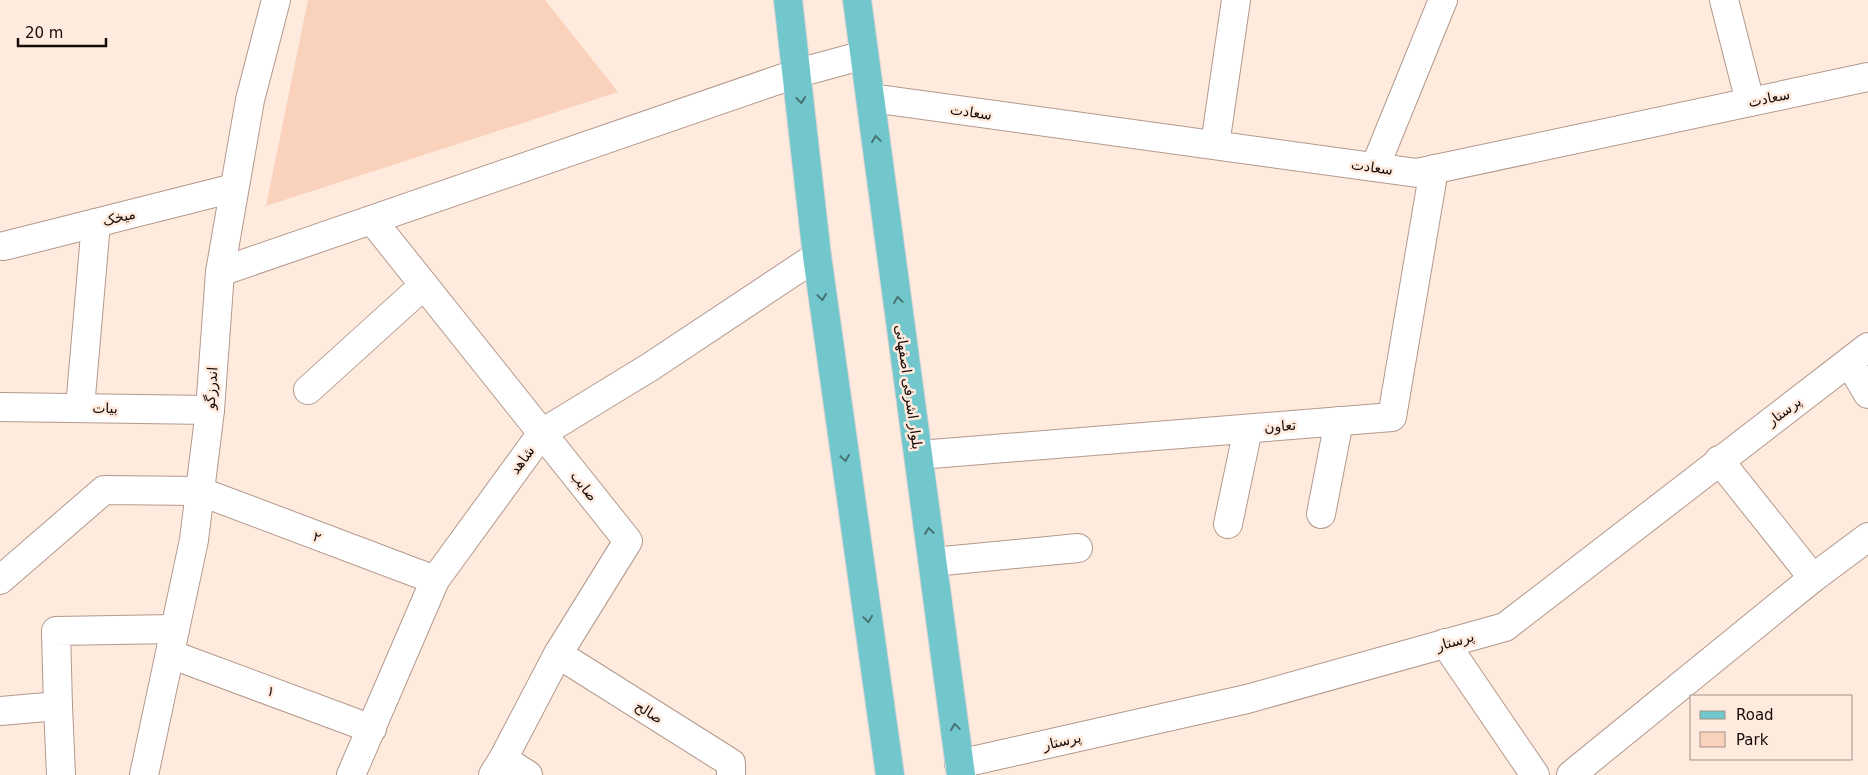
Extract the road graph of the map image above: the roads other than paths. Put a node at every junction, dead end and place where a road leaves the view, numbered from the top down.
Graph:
1 (276, 0) edge
2 (788, 0) edge
3 (857, 0) edge
4 (1236, 0) edge
5 (1443, 0) edge
6 (1724, 0) edge
7 (864, 55) junction
8 (798, 73) junction
9 (1868, 77) edge
10 (871, 98) junction
11 (1750, 102) junction
12 (1215, 145) junction
13 (1375, 167) junction
14 (1434, 169) junction
15 (234, 188) junction
16 (372, 220) junction
17 (96, 223) junction
18 (4, 246) dead end
19 (817, 256) junction
20 (220, 272) junction
21 (424, 285) junction
22 (1859, 354) edge
23 (308, 390) dead end
24 (1868, 394) edge
25 (0, 406) edge
26 (80, 408) junction
27 (210, 410) junction
28 (1339, 421) junction
29 (1248, 428) junction
30 (542, 433) junction
31 (919, 455) junction
32 (1719, 460) junction
33 (199, 491) junction
34 (1321, 514) dead end
35 (1228, 524) dead end
36 (1868, 537) edge
37 (1078, 548) dead end
38 (933, 562) junction
39 (1813, 578) junction
40 (0, 580) edge
41 (435, 580) junction
42 (173, 641) junction
43 (1446, 643) junction
44 (558, 654) junction
45 (58, 706) junction
46 (0, 711) edge
47 (372, 729) junction
48 (498, 767) edge
49 (960, 769) edge
50 (61, 775) edge
51 (144, 775) edge
52 (351, 775) edge
53 (528, 775) edge
54 (731, 775) edge
55 (890, 775) edge
56 (1535, 775) edge
57 (1571, 775) edge

1 - 15 street, اندرزگو
2 - 8 main road
3 - 7 main road, بلوار اشرفی اصفهانی
4 - 12 street
5 - 13 street
6 - 11 street
7 - 8 street
7 - 10 main road, بلوار اشرفی اصفهانی
8 - 16 street
8 -> 19 main road
9 - 11 street, سعادت
10 - 12 street, سعادت
31 -> 10 main road, بلوار اشرفی اصفهانی
11 - 14 street, سعادت
12 - 13 street, سعادت
13 - 14 street, سعادت
14 - 28 street, تعاون
15 - 17 street, میخک
15 - 20 street, اندرزگو
16 - 20 street
16 - 21 street, صایب
17 - 18 street, میخک
17 - 26 street
19 - 30 street, شاهد
19 -> 55 main road
20 - 27 street, اندرزگو
21 - 23 street
21 - 30 street, صایب
22 - 24 street
22 - 32 street, پرستار
25 - 26 street, بیات
26 - 27 street, بیات
27 - 33 street, اندرزگو
28 - 29 street, تعاون
28 - 34 street
29 - 31 street, تعاون
29 - 35 street
30 - 41 street, شاهد
30 - 44 street, صایب
38 -> 31 main road, بلوار اشرفی اصفهانی
32 - 39 street
32 - 43 street, پرستار
33 - 40 street
33 - 41 street, ۲
33 - 42 street, اندرزگو
36 - 39 street
37 - 38 street
49 -> 38 main road, بلوار اشرفی اصفهانی
39 - 57 street
41 - 47 street, شاهد
42 - 45 street
42 - 47 street, ۱
42 - 51 street, اندرزگو
43 - 49 street, پرستار
43 - 56 street
44 - 48 street, صایب
44 - 54 street, صالح
45 - 46 street
45 - 50 street
47 - 52 street, شاهد
48 - 53 street

